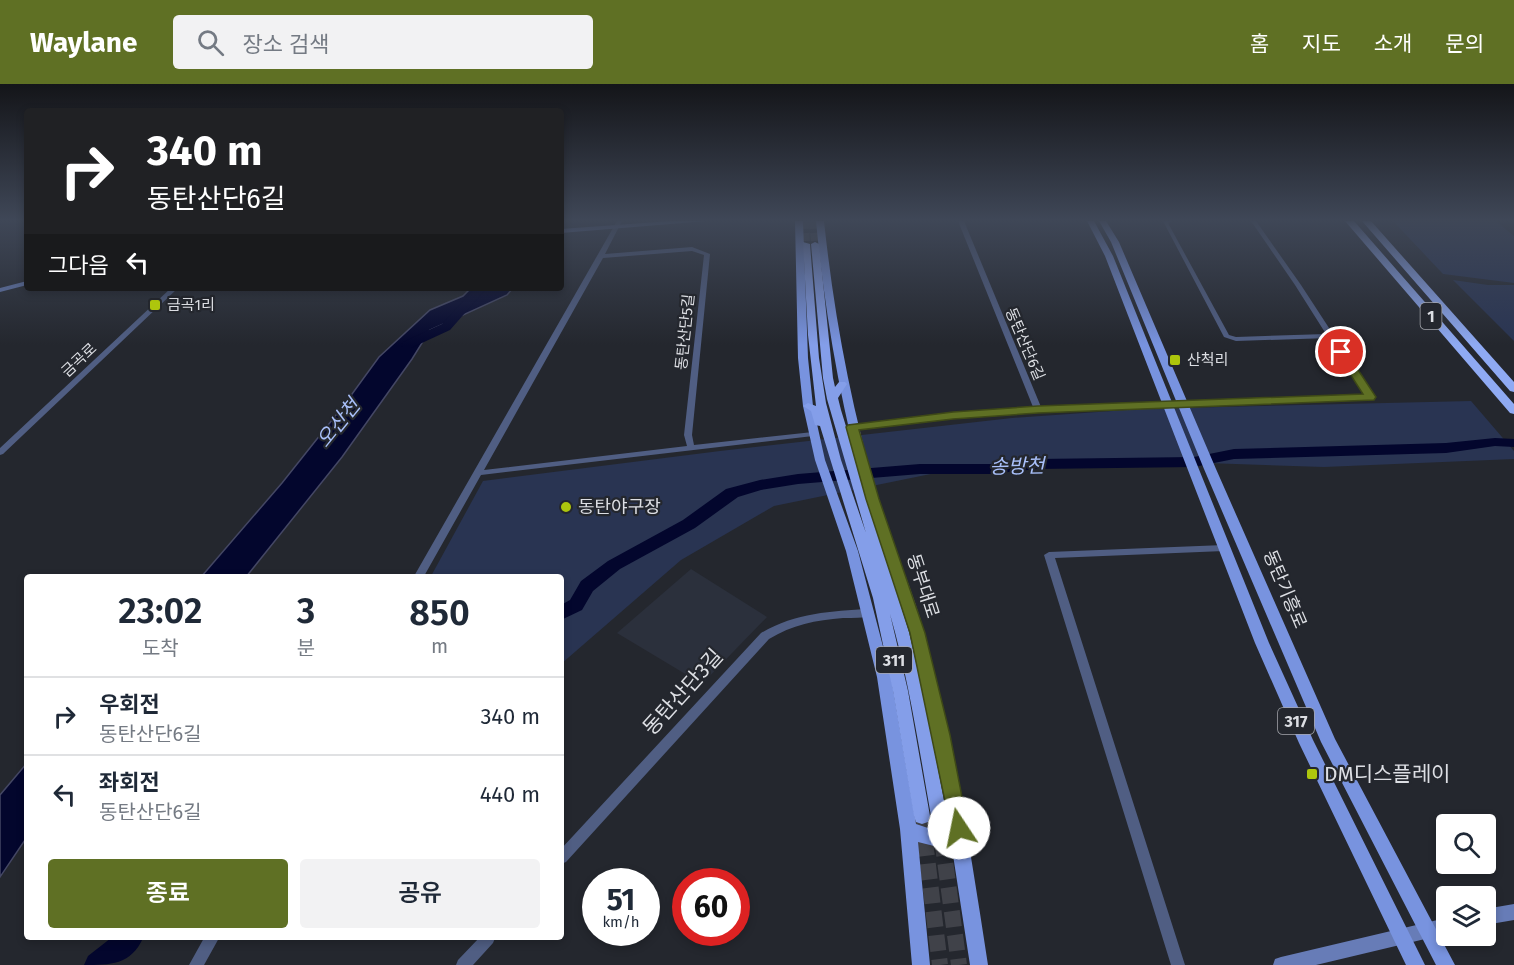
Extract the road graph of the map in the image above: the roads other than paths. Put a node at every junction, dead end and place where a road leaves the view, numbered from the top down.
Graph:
1 (598, 262) edge
2 (706, 262) edge
3 (809, 262) edge
4 (811, 262) edge
5 (813, 262) edge
6 (815, 262) edge
7 (978, 262) edge
8 (1111, 262) edge
9 (1123, 262) edge
10 (1186, 262) edge
11 (1281, 262) edge
12 (1385, 262) edge
13 (1402, 262) edge
14 (24, 278) edge
15 (0, 284) edge
16 (24, 284) edge
17 (0, 290) edge
18 (173, 291) edge
19 (1331, 336) junction
20 (842, 384) junction
21 (1514, 389) edge
22 (832, 399) junction
23 (1168, 403) junction
24 (1183, 403) junction
25 (808, 406) junction
26 (1038, 409) junction
27 (1514, 411) edge
28 (852, 427) junction
29 (813, 434) junction
30 (691, 448) junction
31 (0, 452) edge
32 (834, 456) junction
33 (477, 473) junction
34 (848, 481) junction
35 (1224, 548) junction
36 (420, 574) edge
37 (869, 613) junction
38 (922, 816) tunnel mouth
39 (939, 816) tunnel mouth
40 (959, 828) junction
41 (908, 829) junction
42 (564, 855) edge
43 (1512, 911) edge
44 (1496, 915) edge
45 (1436, 926) edge
46 (1436, 928) edge
47 (1402, 936) junction
48 (211, 940) edge
49 (486, 940) edge
50 (1441, 946) edge
51 (196, 965) edge
52 (463, 965) edge
53 (921, 965) edge
54 (979, 965) edge
55 (1178, 965) edge
56 (1281, 965) edge
57 (1416, 965) edge
58 (1446, 965) edge

1 - 33 street
2 - 30 street, 동탄산단5길
3 - 25 main road, 동부대로
4 - 32 highway, 동부대로 / 311
5 - 22 highway, 동부대로 / 311
6 - 20 main road, 동부대로
7 - 26 street, 동탄산단6길
8 - 23 main road, 317
9 - 24 main road, 동탄기흥로 / 317
10 - 19 street
11 - 19 street, 동탄산단6길
12 - 27 highway, 1
13 - 21 highway, 1
14 - 15 main road
16 - 17 main road
18 - 31 street, 금곡로
19 - 24 street, 동탄산단6길
20 - 22 highway
20 - 28 main road, 동부대로
22 - 34 highway, 동부대로 / 311
23 - 24 street, 동탄산단6길
23 - 26 street, 동탄산단6길
23 - 35 main road, 317
24 - 45 main road, 동탄기흥로 / 317
25 - 29 main road, 동부대로
25 - 32 highway
26 - 28 street, 동탄산단6길
28 - 34 main road, 동부대로
29 - 30 street
29 - 34 main road, 동부대로
30 - 33 street
32 - 34 highway, 동부대로 / 311
33 - 36 street
34 - 37 main road, 동부대로
34 - 38 highway, 동부대로 / 311
34 - 39 highway, 동부대로 / 311
34 - 40 main road, 동부대로
35 - 47 main road, 317
35 - 55 street
37 - 41 main road, 동부대로
37 - 42 street, 동탄산단3길
40 - 41 main road
40 - 54 main road, 동부대로
41 - 53 main road, 동부대로
43 - 44 main road
46 - 47 main road
47 - 56 main road
47 - 57 main road, 317
48 - 51 street
49 - 52 street
50 - 58 main road, 동탄기흥로 / 317

